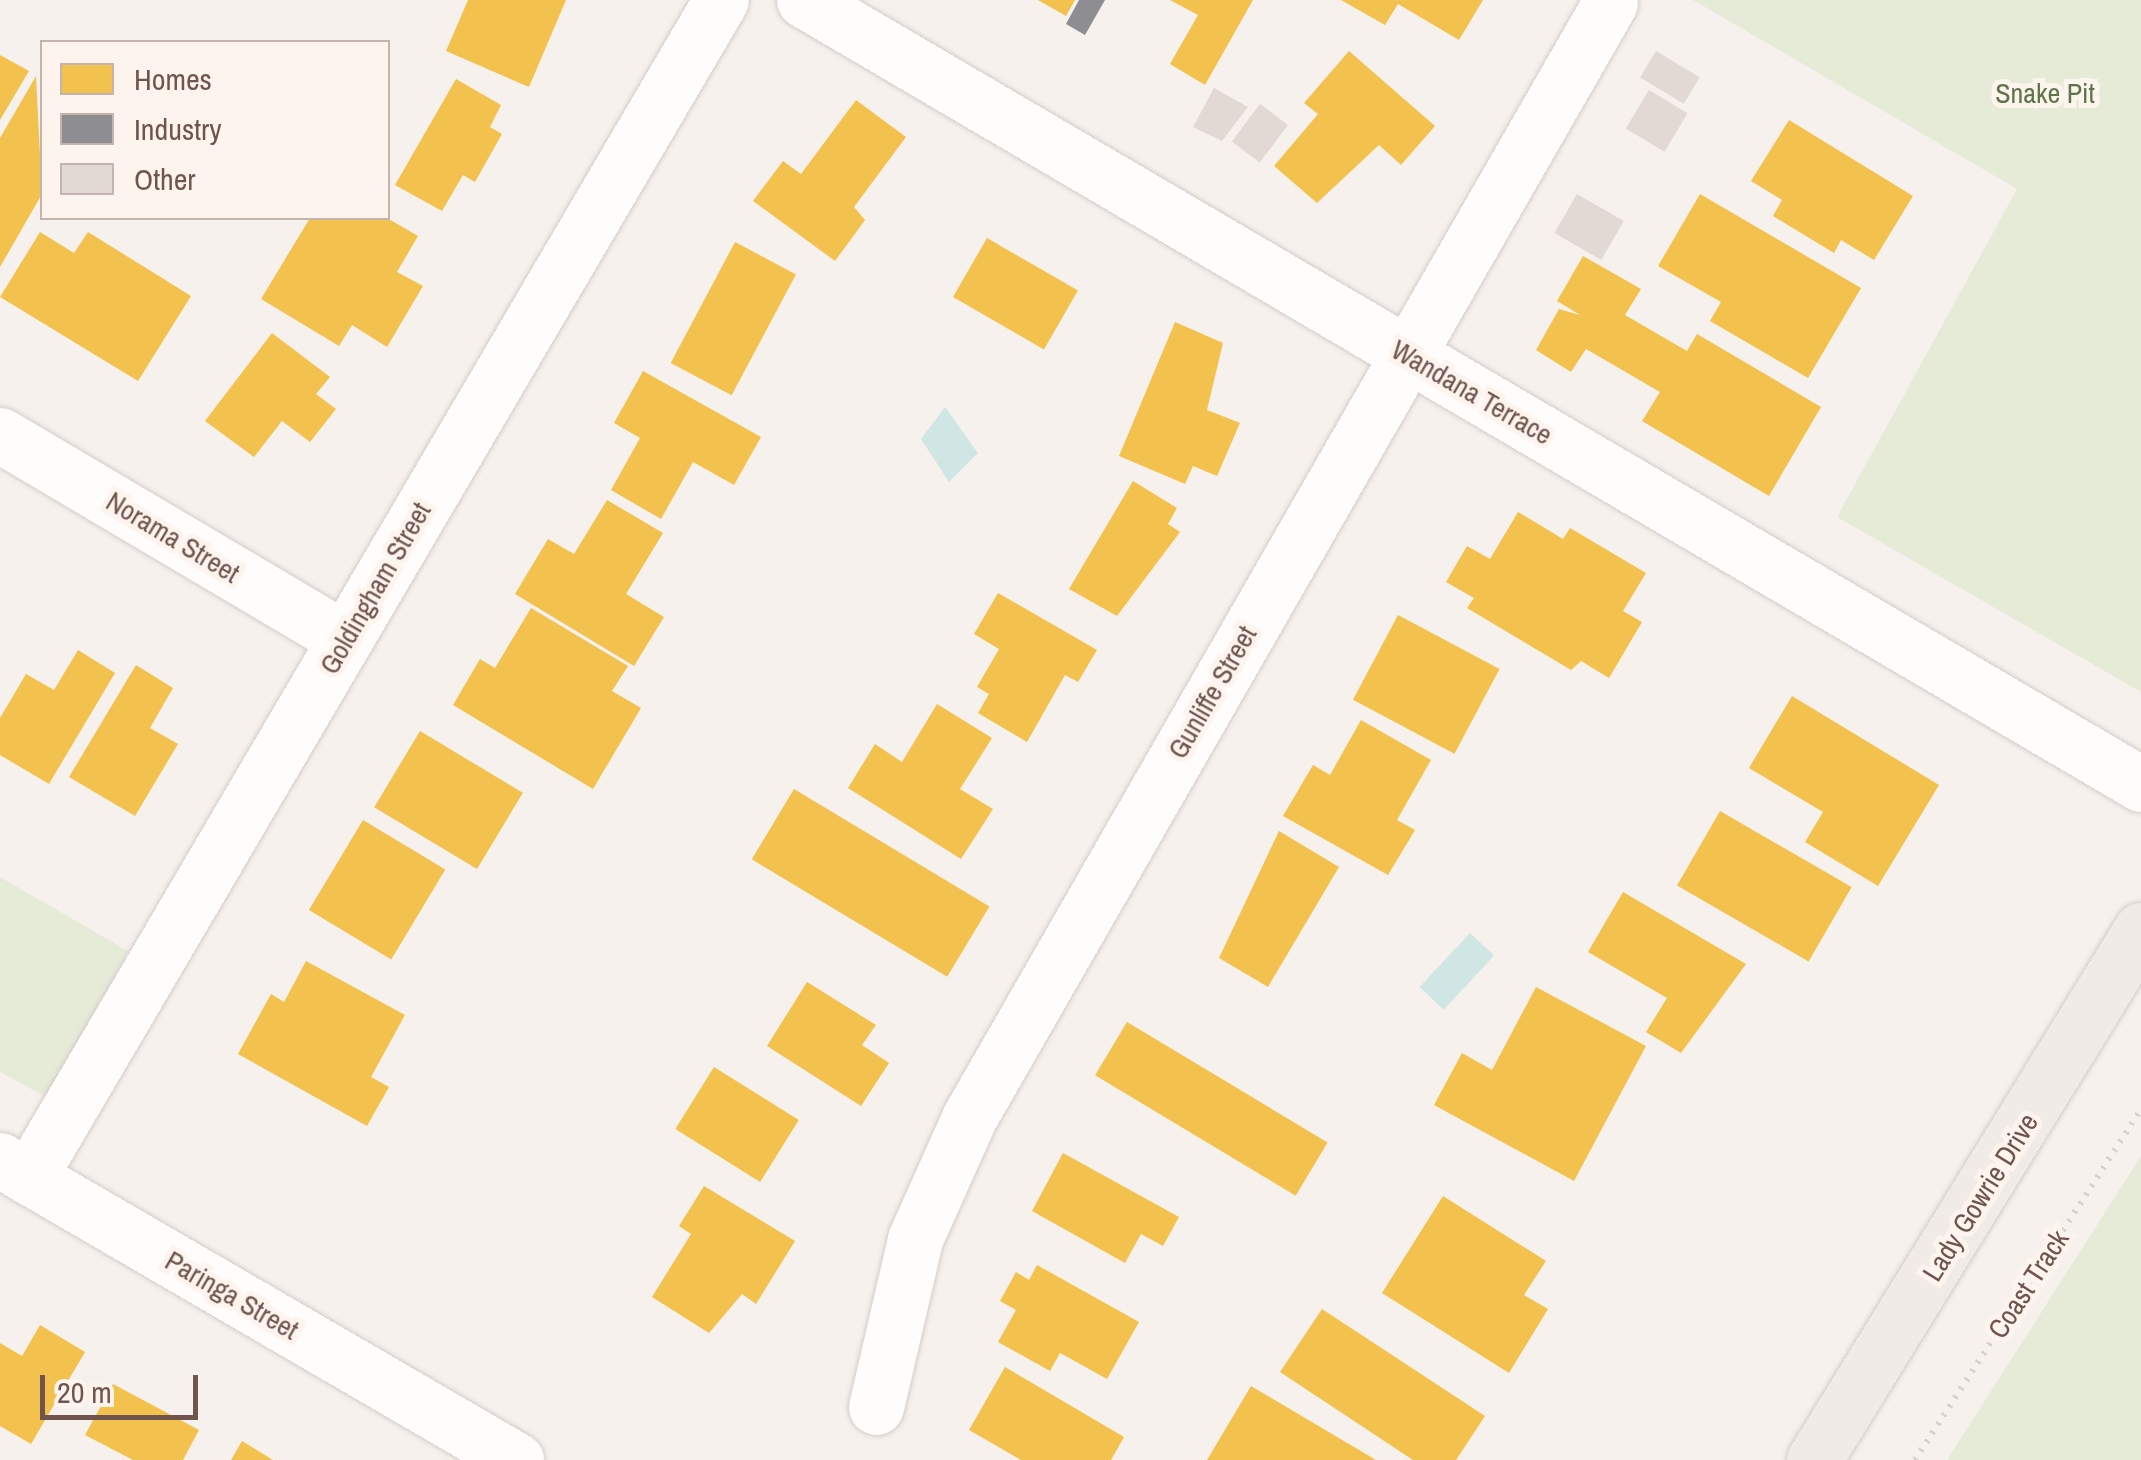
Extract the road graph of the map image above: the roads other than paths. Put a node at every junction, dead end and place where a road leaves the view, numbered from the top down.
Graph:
1 (721, 0) edge
2 (804, 0) edge
3 (1610, 3) dead end
4 (1407, 354) junction
5 (0, 435) edge
6 (345, 639) junction
7 (2141, 784) edge
8 (2141, 930) edge
9 (14, 1168) edge
10 (876, 1406) dead end
11 (516, 1460) edge
12 (1814, 1460) edge

1 - 6 street, Goldingham Street
2 - 4 street, Wandana Terrace
3 - 4 street, Gunliffe Street
4 - 7 street, Wandana Terrace
4 - 10 street, Gunliffe Street
5 - 6 street, Norama Street
6 - 9 street, Goldingham Street
8 - 12 main road, Lady Gowrie Drive
9 - 11 street, Paringa Street

